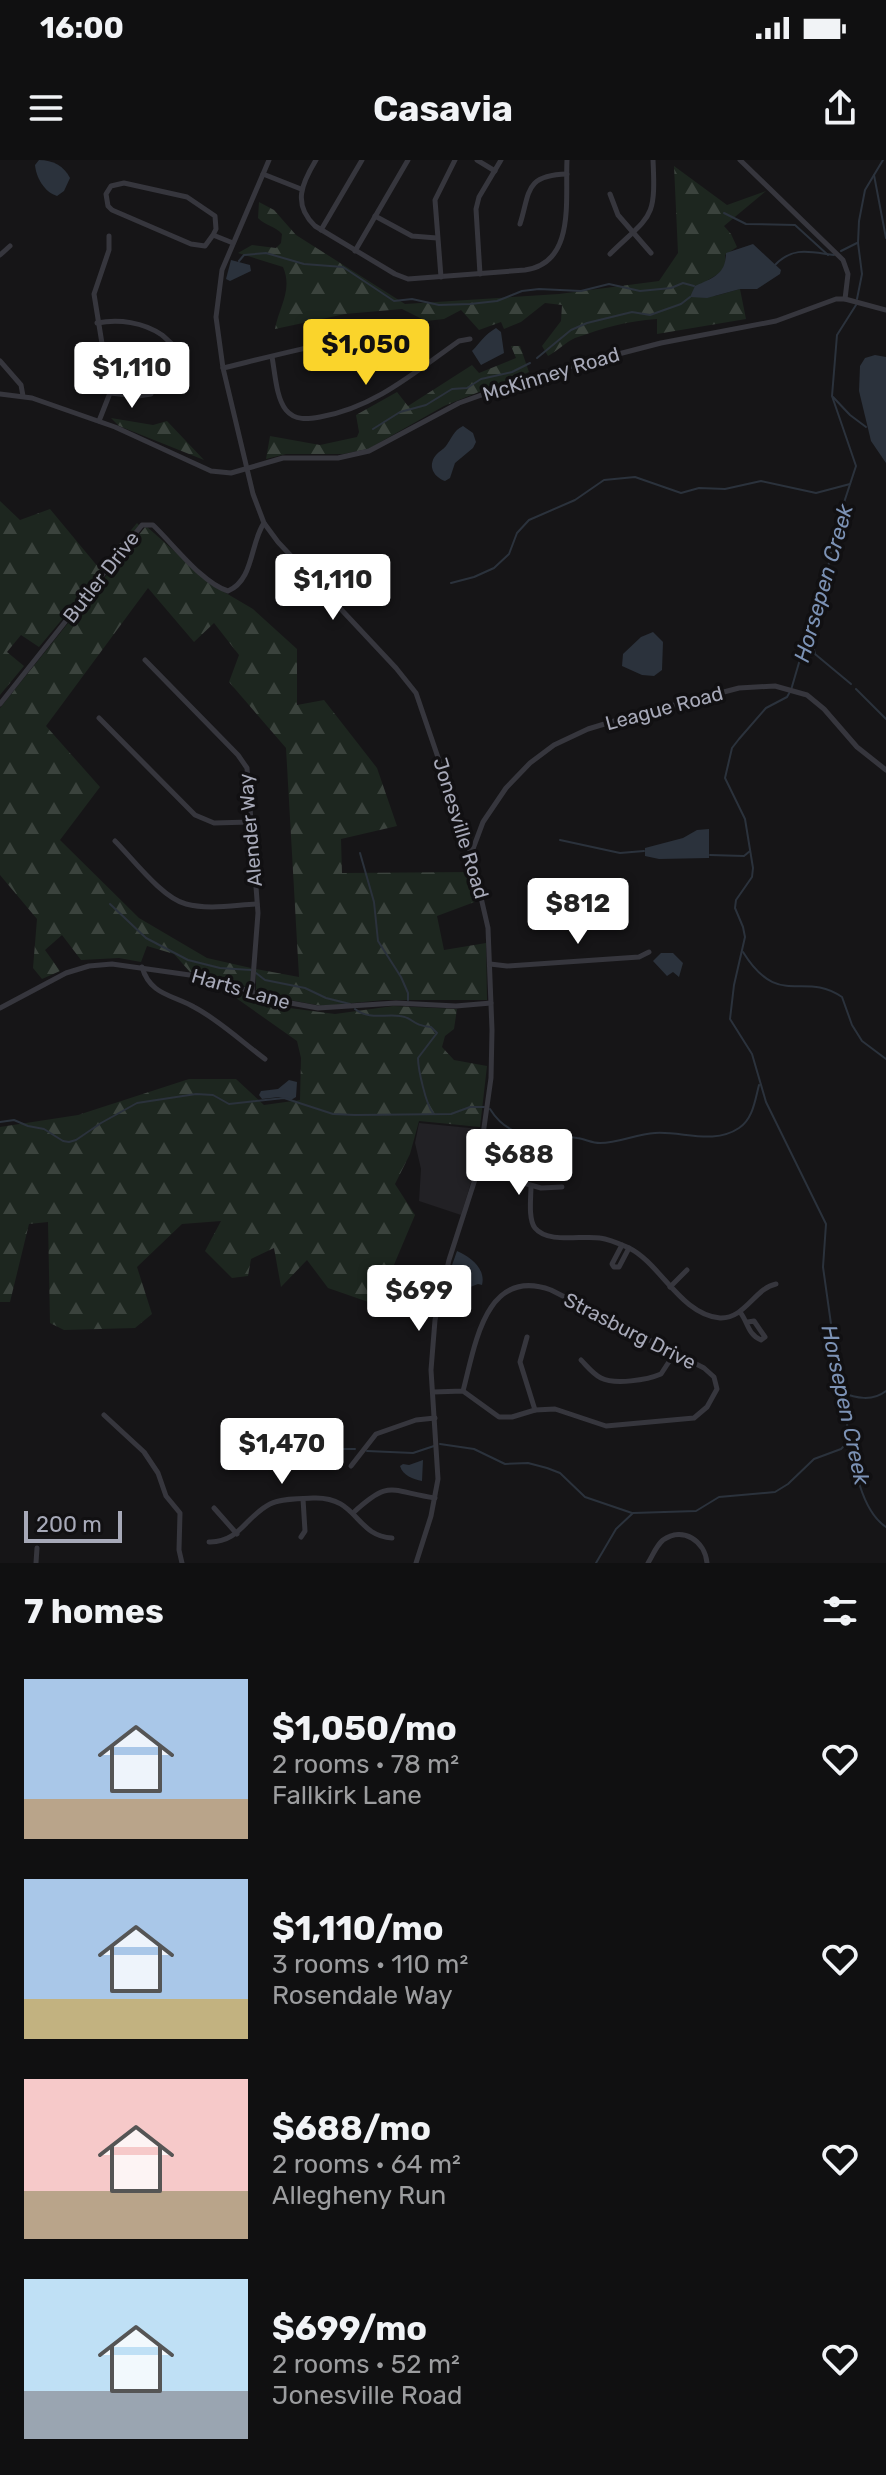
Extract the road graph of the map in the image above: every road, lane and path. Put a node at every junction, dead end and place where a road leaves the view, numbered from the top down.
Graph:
1 (269, 160) edge
2 (316, 160) edge
3 (362, 160) edge
4 (408, 160) edge
5 (455, 160) edge
6 (477, 160) edge
7 (501, 160) edge
8 (567, 160) edge
9 (653, 160) edge
10 (740, 160) edge
11 (495, 171) junction
12 (263, 174) junction
13 (567, 174) junction
14 (301, 189) junction
15 (610, 194) dead end
16 (375, 216) junction
17 (520, 224) dead end
18 (321, 230) junction
19 (633, 233) junction
20 (213, 235) junction
21 (109, 236) dead end
22 (437, 238) junction
23 (233, 243) junction
24 (10, 246) dead end
25 (355, 251) junction
26 (651, 253) dead end
27 (610, 254) dead end
28 (0, 255) edge
29 (480, 274) junction
30 (441, 277) junction
31 (845, 299) junction
32 (886, 310) edge
33 (97, 323) junction
34 (470, 339) dead end
35 (177, 348) dead end
36 (272, 357) junction
37 (0, 361) edge
38 (424, 365) junction
39 (223, 368) junction
40 (110, 393) junction
41 (0, 394) edge
42 (151, 394) dead end
43 (23, 396) junction
44 (99, 421) junction
45 (247, 470) junction
46 (264, 523) junction
47 (145, 660) dead end
48 (0, 704) edge
49 (99, 718) dead end
50 (886, 770) edge
51 (250, 822) junction
52 (115, 841) dead end
53 (471, 854) junction
54 (257, 904) junction
55 (649, 952) dead end
56 (490, 964) junction
57 (142, 967) junction
58 (252, 991) junction
59 (491, 1003) junction
60 (0, 1008) edge
61 (265, 1059) dead end
62 (478, 1170) junction
63 (531, 1186) junction
64 (562, 1187) dead end
65 (622, 1245) junction
66 (629, 1248) junction
67 (687, 1270) dead end
68 (776, 1284) dead end
69 (670, 1287) junction
70 (740, 1312) junction
71 (748, 1322) dead end
72 (527, 1337) dead end
73 (674, 1354) junction
74 (581, 1360) dead end
75 (463, 1391) junction
76 (433, 1392) junction
77 (535, 1410) junction
78 (104, 1415) dead end
79 (435, 1418) junction
80 (351, 1466) dead end
81 (435, 1498) junction
82 (303, 1499) junction
83 (214, 1508) dead end
84 (353, 1513) junction
85 (237, 1534) junction
86 (301, 1537) dead end
87 (392, 1538) dead end
88 (209, 1542) dead end
89 (37, 1548) dead end
90 (36, 1563) edge
91 (182, 1563) edge
92 (416, 1563) edge
93 (648, 1563) edge
94 (707, 1563) edge

1 - 12 street, Jonesville Road
2 - 14 street
3 - 18 street
4 - 16 street
5 - 22 street
6 - 11 street
7 - 11 street
8 - 13 street
9 - 19 street
10 - 31 street
11 - 29 street
12 - 14 street
12 - 23 street, Jonesville Road
13 - 17 street
13 - 29 street
14 - 18 street
15 - 19 street
16 - 22 street
16 - 25 street
18 - 25 street
19 - 26 street
19 - 27 street
20 - 20 street
20 - 23 street
21 - 33 street
22 - 30 street
23 - 39 street, Jonesville Road
24 - 28 street
25 - 30 street
29 - 30 street
31 - 32 street, McKinney Road
31 - 45 street, McKinney Road
33 - 35 street
33 - 40 street
34 - 38 street
36 - 38 street
36 - 38 street
36 - 39 street
37 - 43 street
39 - 45 street, Jonesville Road
40 - 42 street
40 - 44 street
41 - 43 street, McKinney Road
43 - 44 street, McKinney Road
44 - 45 street, McKinney Road
45 - 46 street, Jonesville Road
46 - 48 street, Butler Drive
46 - 53 street, Jonesville Road
47 - 51 street, Alender Way
49 - 51 street
50 - 53 street, League Road
51 - 54 street, Alender Way
52 - 54 street
53 - 56 street, Jonesville Road
54 - 58 street, Alender Way
55 - 56 street
56 - 59 street, Jonesville Road
57 - 58 street, Harts Lane
57 - 60 street, Harts Lane
57 - 61 street
58 - 59 street, Harts Lane
59 - 62 street, Jonesville Road
62 - 63 street
62 - 76 street, Jonesville Road
63 - 64 street
63 - 65 street
65 - 66 street
65 - 66 street
66 - 69 street
67 - 69 street
68 - 70 street
69 - 70 street
70 - 71 street
72 - 77 street
73 - 74 street
73 - 75 street, Strasburg Drive
73 - 77 street, Strasburg Drive
75 - 76 street
75 - 77 street, Strasburg Drive
76 - 79 street, Jonesville Road
78 - 91 street
79 - 80 street
79 - 81 street, Jonesville Road
81 - 84 street
81 - 92 street, Jonesville Road
82 - 84 street
82 - 85 street
82 - 86 street
83 - 85 street
84 - 87 street
85 - 88 street
89 - 90 street
93 - 94 street

